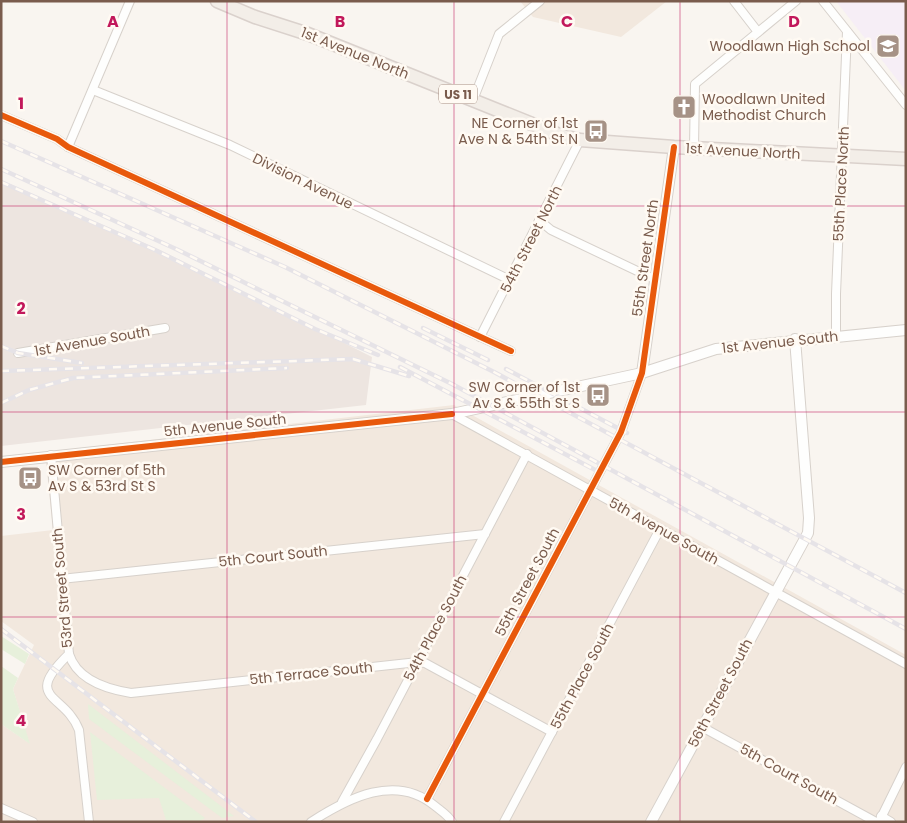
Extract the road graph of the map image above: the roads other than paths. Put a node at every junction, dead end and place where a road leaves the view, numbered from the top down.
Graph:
1 (130, 1) edge
2 (217, 1) edge
3 (540, 1) edge
4 (734, 1) edge
5 (796, 1) edge
6 (823, 1) edge
7 (758, 32) junction
8 (847, 32) junction
9 (93, 90) junction
10 (473, 100) junction
11 (906, 105) edge
12 (1, 115) edge
13 (580, 140) junction
14 (68, 147) junction
15 (674, 148) junction
16 (694, 148) junction
17 (842, 156) junction
18 (906, 159) edge
19 (539, 220) junction
20 (654, 279) junction
21 (510, 280) junction
22 (166, 328) dead end
23 (906, 330) edge
24 (836, 336) junction
25 (480, 337) junction
26 (795, 339) junction
27 (511, 351) dead end
28 (18, 353) dead end
29 (642, 373) junction
30 (452, 414) junction
31 (527, 454) junction
32 (51, 456) junction
33 (1, 462) edge
34 (590, 491) junction
35 (660, 529) junction
36 (485, 534) junction
37 (61, 579) junction
38 (775, 592) junction
39 (69, 654) junction
40 (418, 662) junction
41 (906, 664) edge
42 (482, 694) junction
43 (702, 727) junction
44 (552, 732) junction
45 (906, 767) edge
46 (427, 799) junction
47 (342, 802) junction
48 (1, 808) edge
49 (879, 820) edge
50 (33, 822) edge
51 (89, 822) edge
52 (311, 822) edge
53 (452, 822) edge
54 (504, 822) edge
55 (651, 822) edge
56 (891, 822) edge

1 - 9 street
2 - 10 main road, 1st Avenue North / US 11
3 - 10 street
4 - 7 street
5 - 7 street
6 - 8 street
7 - 16 street
8 - 11 street
8 - 17 street, 55th Place North
9 - 14 street
9 - 21 street, Division Avenue
10 - 13 main road, 1st Avenue North / US 11
12 - 14 street
13 - 15 main road, 1st Avenue North / US 11
13 - 19 street, 54th Street North
14 - 25 street
15 - 16 main road, 1st Avenue North / US 11
15 - 20 street, 55th Street North
16 - 17 main road, 1st Avenue North / US 11
17 - 18 main road, 1st Avenue North / US 11
17 - 24 street, 55th Place North
19 - 20 street
19 - 21 street, 54th Street North
20 - 29 street, 55th Street North
21 - 25 street, 54th Street North
22 - 28 street, 1st Avenue South
23 - 24 street, 1st Avenue South
24 - 26 street, 1st Avenue South
25 - 27 street
26 - 29 street, 1st Avenue South
26 - 38 street, 56th Street South
29 - 30 street, 1st Avenue South
29 - 34 street, 55th Street South
30 - 31 street, 5th Avenue South
30 - 32 street, 5th Avenue South
31 - 34 street, 5th Avenue South
31 - 36 street, 54th Place South
32 - 33 street, 5th Avenue South
32 - 37 street, 53rd Street South
34 - 35 street, 5th Avenue South
34 - 42 street, 55th Street South
35 - 38 street, 5th Avenue South
35 - 44 street, 55th Place South
36 - 37 street, 5th Court South
36 - 40 street, 54th Place South
37 - 39 street, 53rd Street South
38 - 41 street, 5th Avenue South
38 - 43 street, 56th Street South
39 - 40 street, 5th Terrace South
39 - 51 street, 53rd Street South
40 - 42 street, 5th Terrace South
40 - 47 street, 54th Place South
42 - 44 street, 5th Terrace South
42 - 46 street, 55th Street South
43 - 49 street, 5th Court South
43 - 55 street, 56th Street South
44 - 54 street, 55th Place South
45 - 49 street
46 - 47 street
46 - 53 street
47 - 52 street
48 - 50 street
49 - 56 street, 5th Court South

